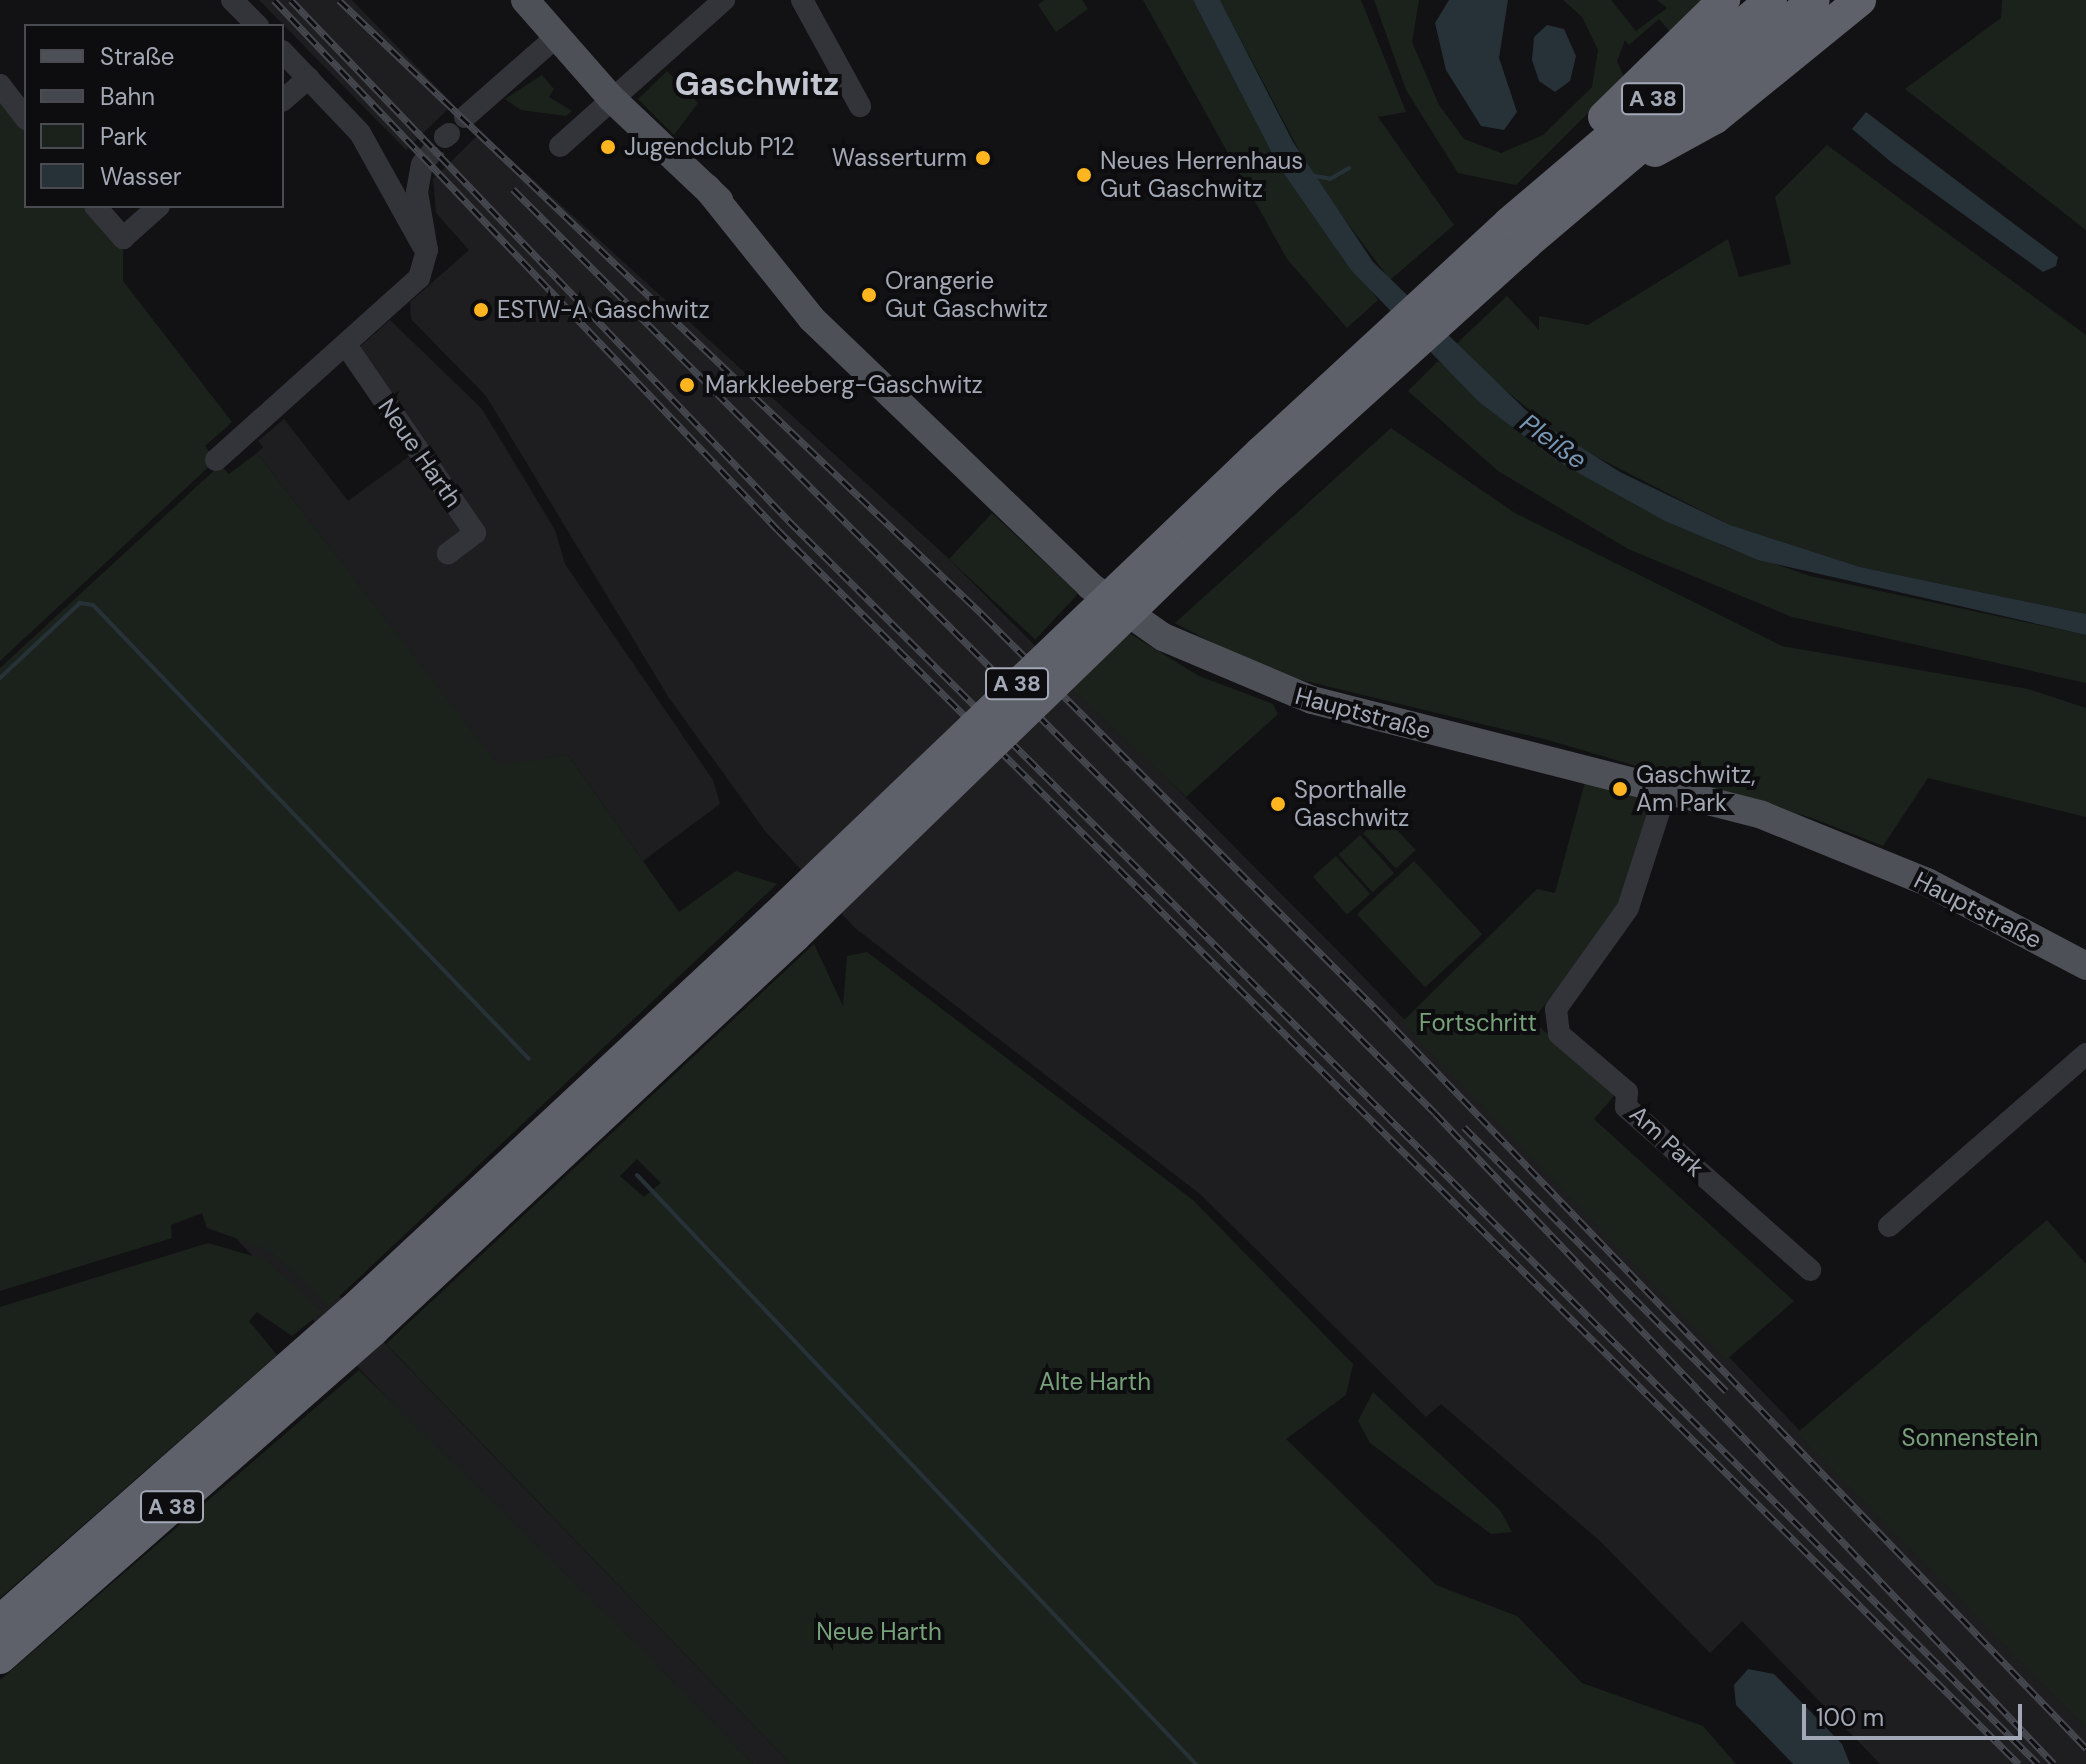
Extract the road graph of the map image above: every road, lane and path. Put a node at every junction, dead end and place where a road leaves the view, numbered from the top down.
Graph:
1 (232, 0) edge
2 (525, 0) edge
3 (724, 0) edge
4 (802, 0) edge
5 (1724, 0) edge
6 (1771, 0) edge
7 (1814, 0) edge
8 (1860, 0) edge
9 (256, 24) edge
10 (556, 37) junction
11 (284, 53) edge
12 (308, 78) junction
13 (0, 85) edge
14 (611, 98) junction
15 (284, 99) edge
16 (860, 106) dead end
17 (24, 116) edge
18 (465, 117) dead end
19 (560, 146) dead end
20 (422, 164) tunnel mouth
21 (1605, 175) junction
22 (1536, 200) junction
23 (97, 208) edge
24 (157, 208) edge
25 (1517, 234) junction
26 (427, 250) junction
27 (346, 345) junction
28 (216, 460) dead end
29 (448, 553) dead end
30 (1667, 787) junction
31 (2086, 966) edge
32 (2086, 1054) edge
33 (1889, 1226) dead end
34 (1810, 1270) dead end
35 (335, 1346) junction
36 (0, 1621) edge
37 (0, 1658) edge

1 - 9 street
2 - 10 main road, Hauptstraße
3 - 14 street
4 - 16 street
5 - 22 highway
6 - 22 highway, A 38
7 - 21 highway, A 38
8 - 21 highway
10 - 14 main road, Hauptstraße
10 - 18 street
11 - 12 street
12 - 15 street
12 - 26 street
13 - 17 street
14 - 19 street
14 - 30 main road, Hauptstraße
20 - 26 street
21 - 25 highway, A 38
22 - 25 highway, A 38
23 - 24 street
25 - 35 highway, A 38, bridge
26 - 27 street
27 - 28 street
27 - 29 street, Neue Harth
30 - 31 main road, Hauptstraße
30 - 34 street, Am Park
32 - 33 street
35 - 36 highway, A 38
35 - 37 highway, A 38

